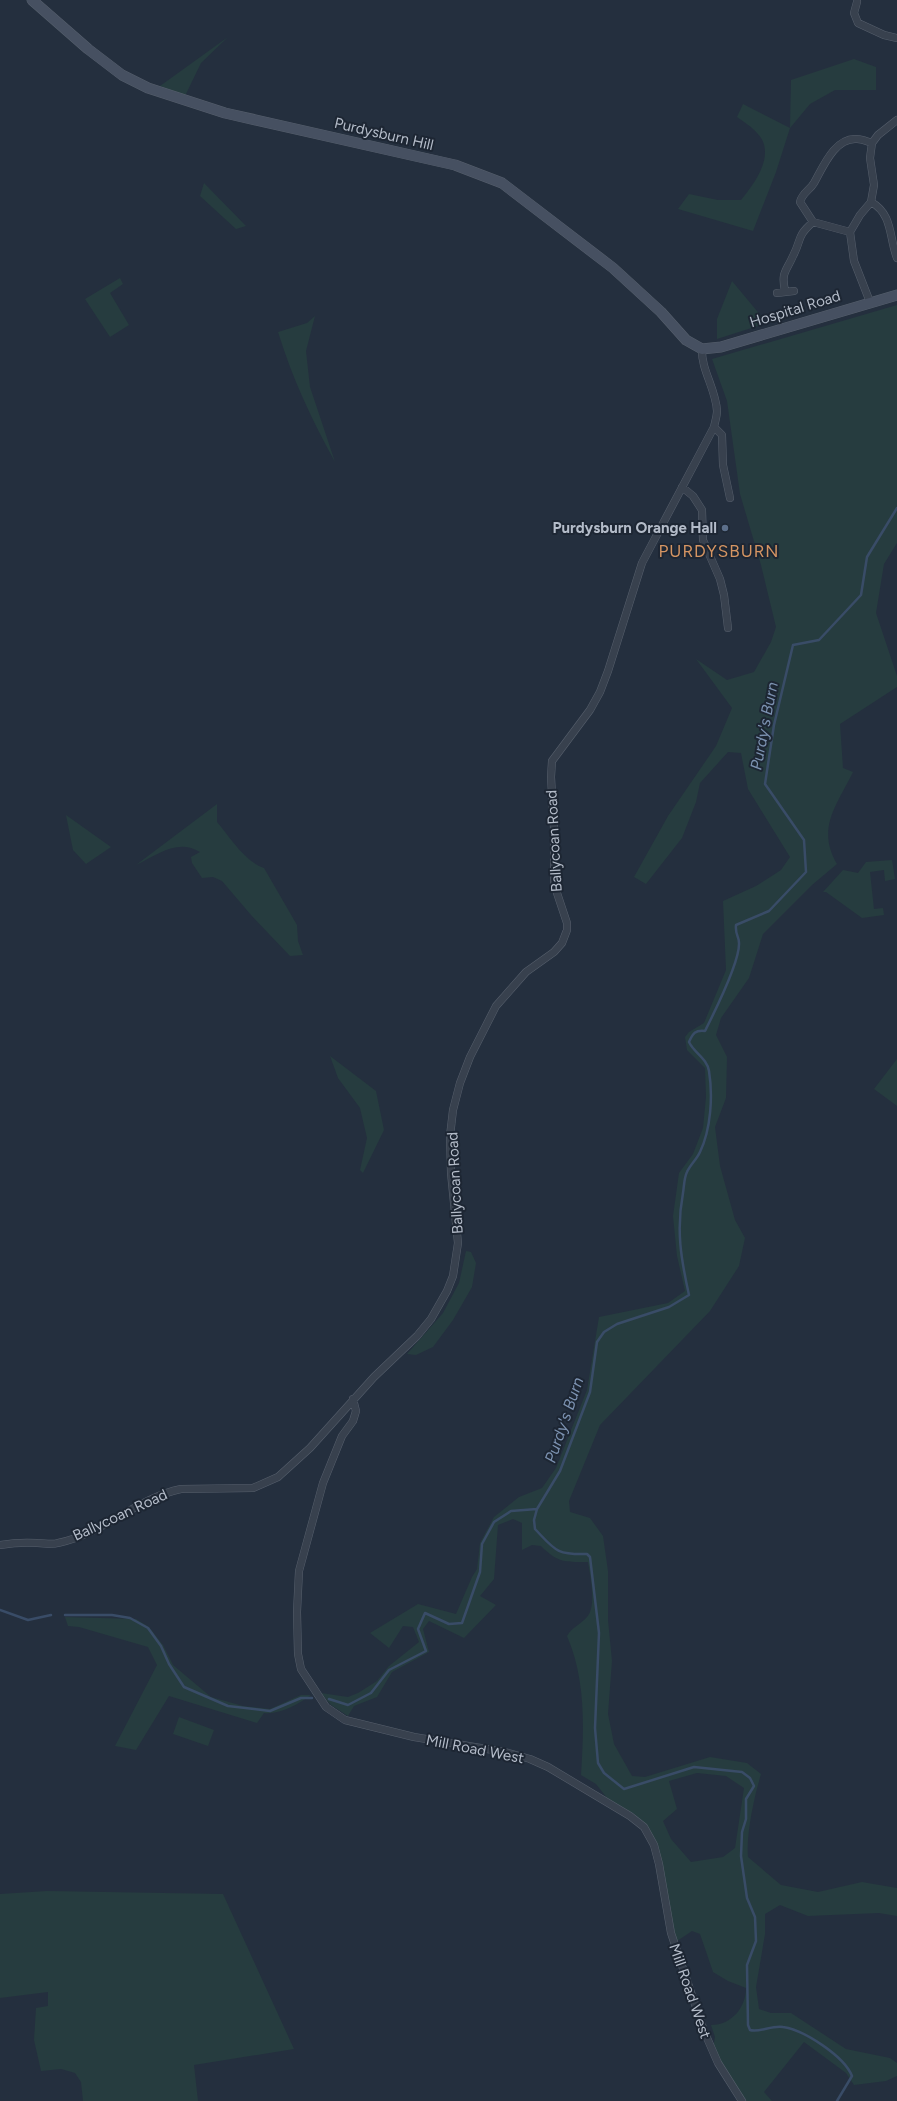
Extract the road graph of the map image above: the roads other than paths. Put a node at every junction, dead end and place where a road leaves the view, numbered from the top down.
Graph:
1 (32, 0) edge
2 (857, 2) dead end
3 (897, 38) edge
4 (894, 122) edge
5 (872, 143) junction
6 (871, 202) junction
7 (813, 222) junction
8 (850, 232) junction
9 (897, 258) edge
10 (785, 291) junction
11 (794, 291) dead end
12 (777, 293) dead end
13 (897, 295) edge
14 (870, 302) junction
15 (702, 349) junction
16 (714, 427) junction
17 (682, 488) junction
18 (730, 498) dead end
19 (728, 628) dead end
20 (352, 1399) junction
21 (0, 1545) edge
22 (742, 2101) edge

1 - 15 main road, Purdysburn Hill
2 - 3 street
4 - 5 street
5 - 6 street
5 - 7 street
6 - 8 street
6 - 9 street
7 - 8 street
7 - 10 street
8 - 14 street
10 - 11 street
10 - 12 street
13 - 14 main road, Hospital Road
14 - 15 main road, Hospital Road
15 - 16 street, Ballycoan Road
16 - 17 street, Ballycoan Road
16 - 18 street
17 - 19 street
17 - 20 street, Ballycoan Road
20 - 21 street, Ballycoan Road
20 - 22 street, Mill Road West

